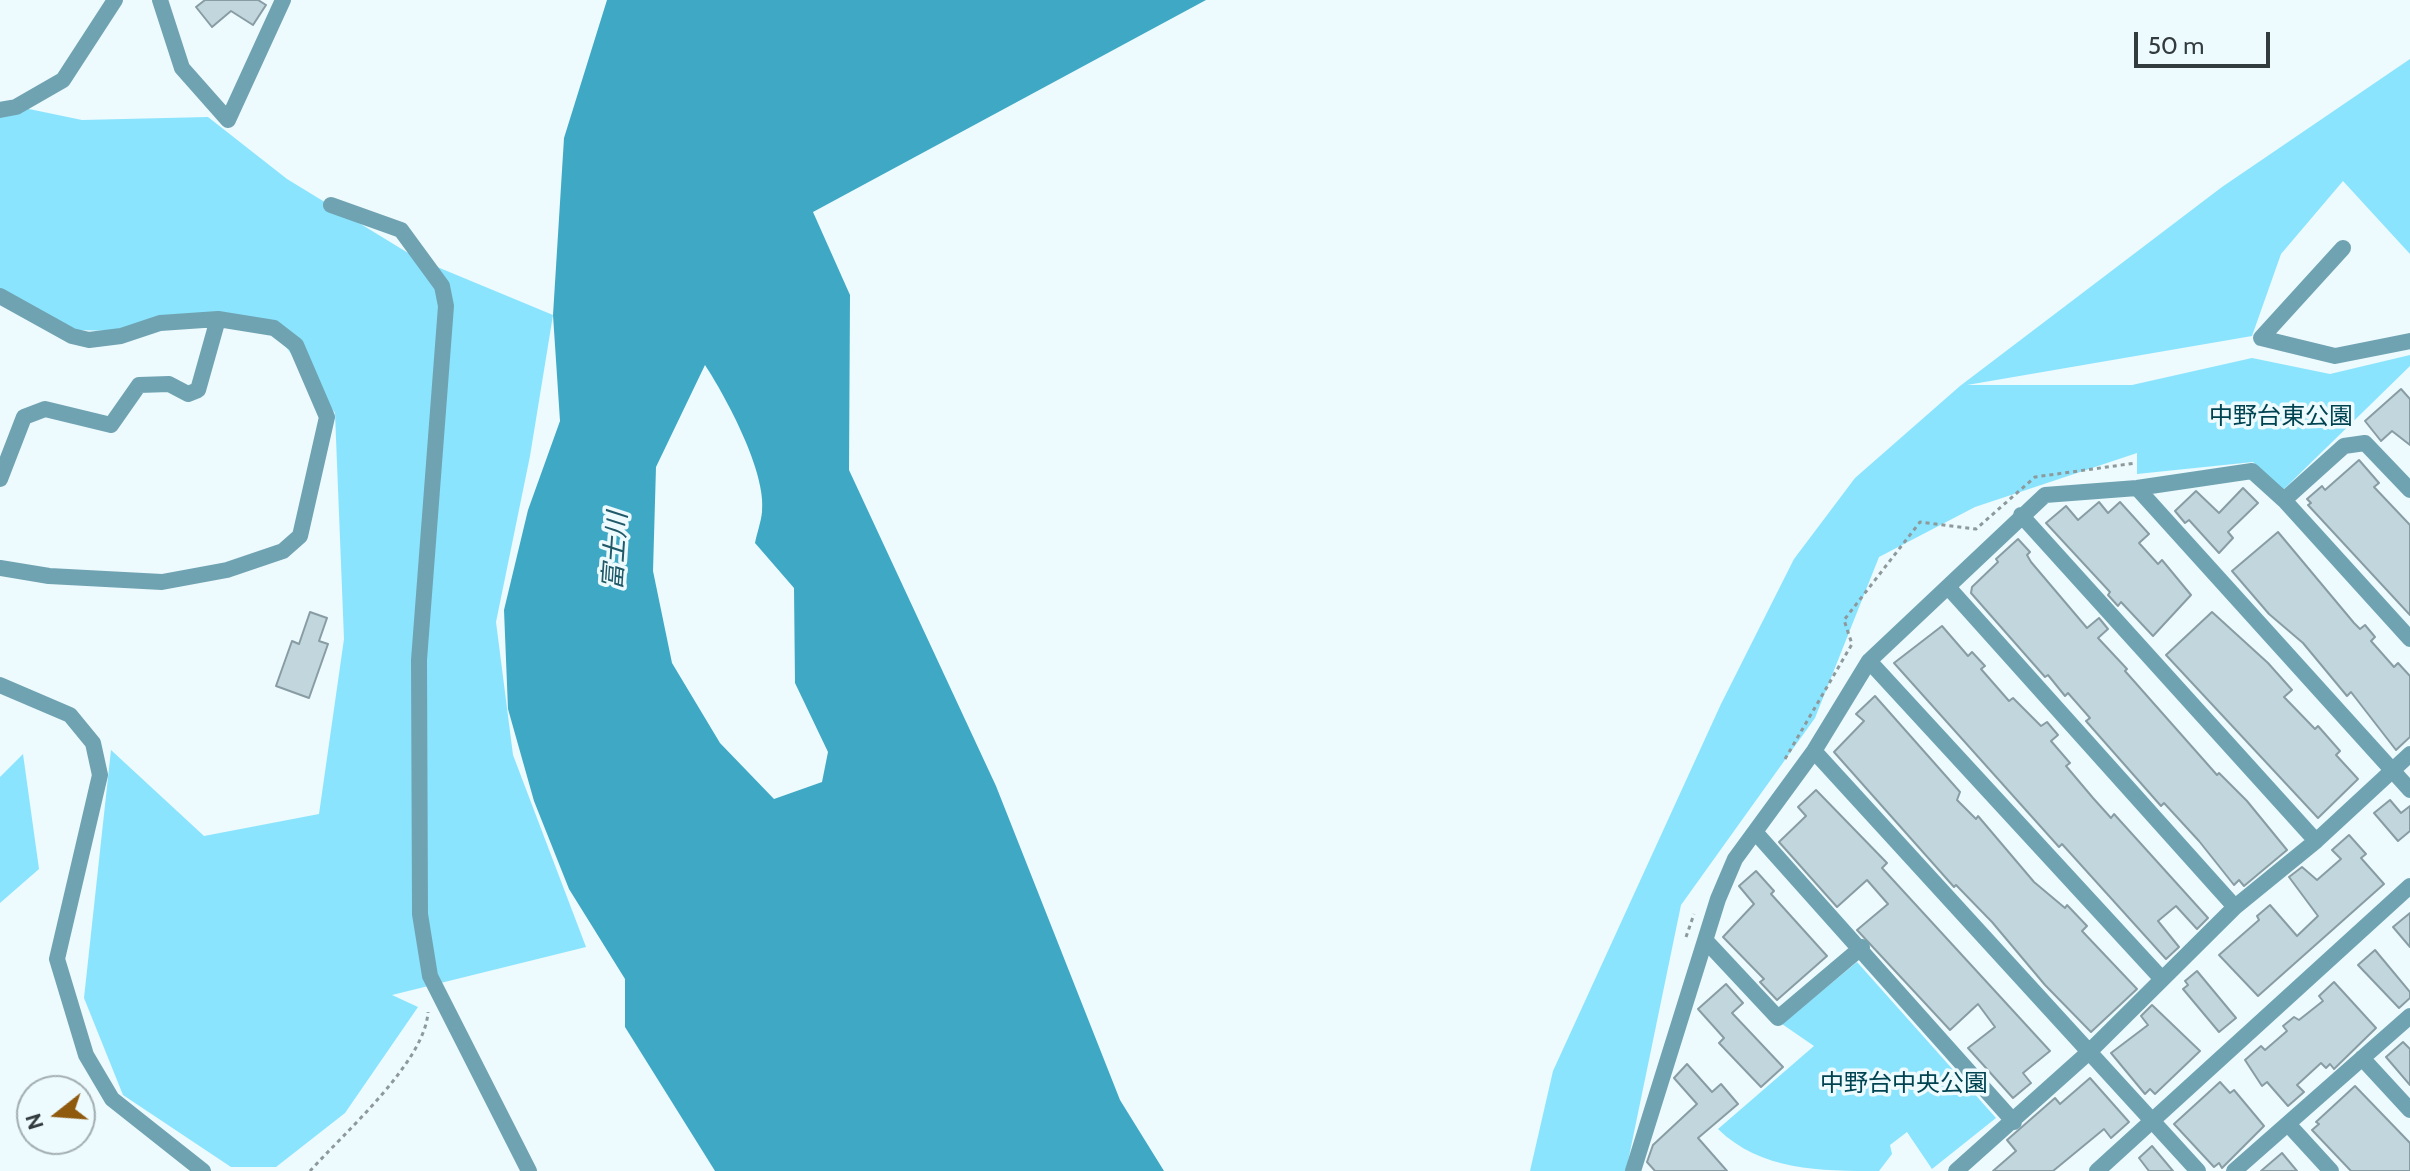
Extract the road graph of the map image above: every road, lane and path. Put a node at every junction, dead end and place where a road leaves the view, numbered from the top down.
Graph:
1 (115, 0) edge
2 (160, 0) edge
3 (283, 0) edge
4 (0, 110) edge
5 (331, 205) dead end
6 (2343, 248) dead end
7 (0, 296) edge
8 (218, 319) junction
9 (2410, 341) edge
10 (0, 479) edge
11 (2137, 488) junction
12 (2410, 490) edge
13 (2284, 500) junction
14 (2021, 515) junction
15 (0, 568) edge
16 (1948, 587) junction
17 (2410, 639) edge
18 (1869, 661) junction
19 (0, 685) edge
20 (1814, 751) junction
21 (2410, 754) edge
22 (2392, 770) junction
23 (2410, 790) edge
24 (1756, 833) junction
25 (2316, 841) junction
26 (2410, 886) edge
27 (2235, 907) junction
28 (1706, 941) junction
29 (1862, 947) junction
30 (2161, 978) junction
31 (428, 1007) dead end
32 (2410, 1016) edge
33 (2089, 1052) junction
34 (2362, 1058) junction
35 (2410, 1110) edge
36 (2152, 1121) junction
37 (2014, 1122) junction
38 (2288, 1124) junction
39 (203, 1171) edge
40 (310, 1171) edge
41 (529, 1171) edge
42 (1633, 1171) edge
43 (1956, 1171) edge
44 (2097, 1171) edge
45 (2198, 1171) edge
46 (2234, 1171) edge
47 (2331, 1171) edge

1 - 4 street
2 - 3 street
5 - 41 street
6 - 9 street
7 - 8 street
8 - 10 street
8 - 15 street
11 - 13 street
11 - 14 street
11 - 22 street
12 - 13 street
13 - 17 street
14 - 16 street
14 - 25 street
16 - 18 street
16 - 27 street
18 - 20 street
18 - 30 street
19 - 39 street
20 - 24 street
20 - 33 street
21 - 22 street
22 - 23 street
22 - 25 street
24 - 28 street
24 - 29 street
25 - 27 street
26 - 36 street
27 - 30 street
28 - 29 street
28 - 42 street
29 - 37 street
30 - 33 street
31 - 40 path
32 - 34 street
33 - 36 street
33 - 37 street
34 - 35 street
34 - 38 street
36 - 44 street
36 - 45 street
37 - 43 street
38 - 46 street
38 - 47 street

